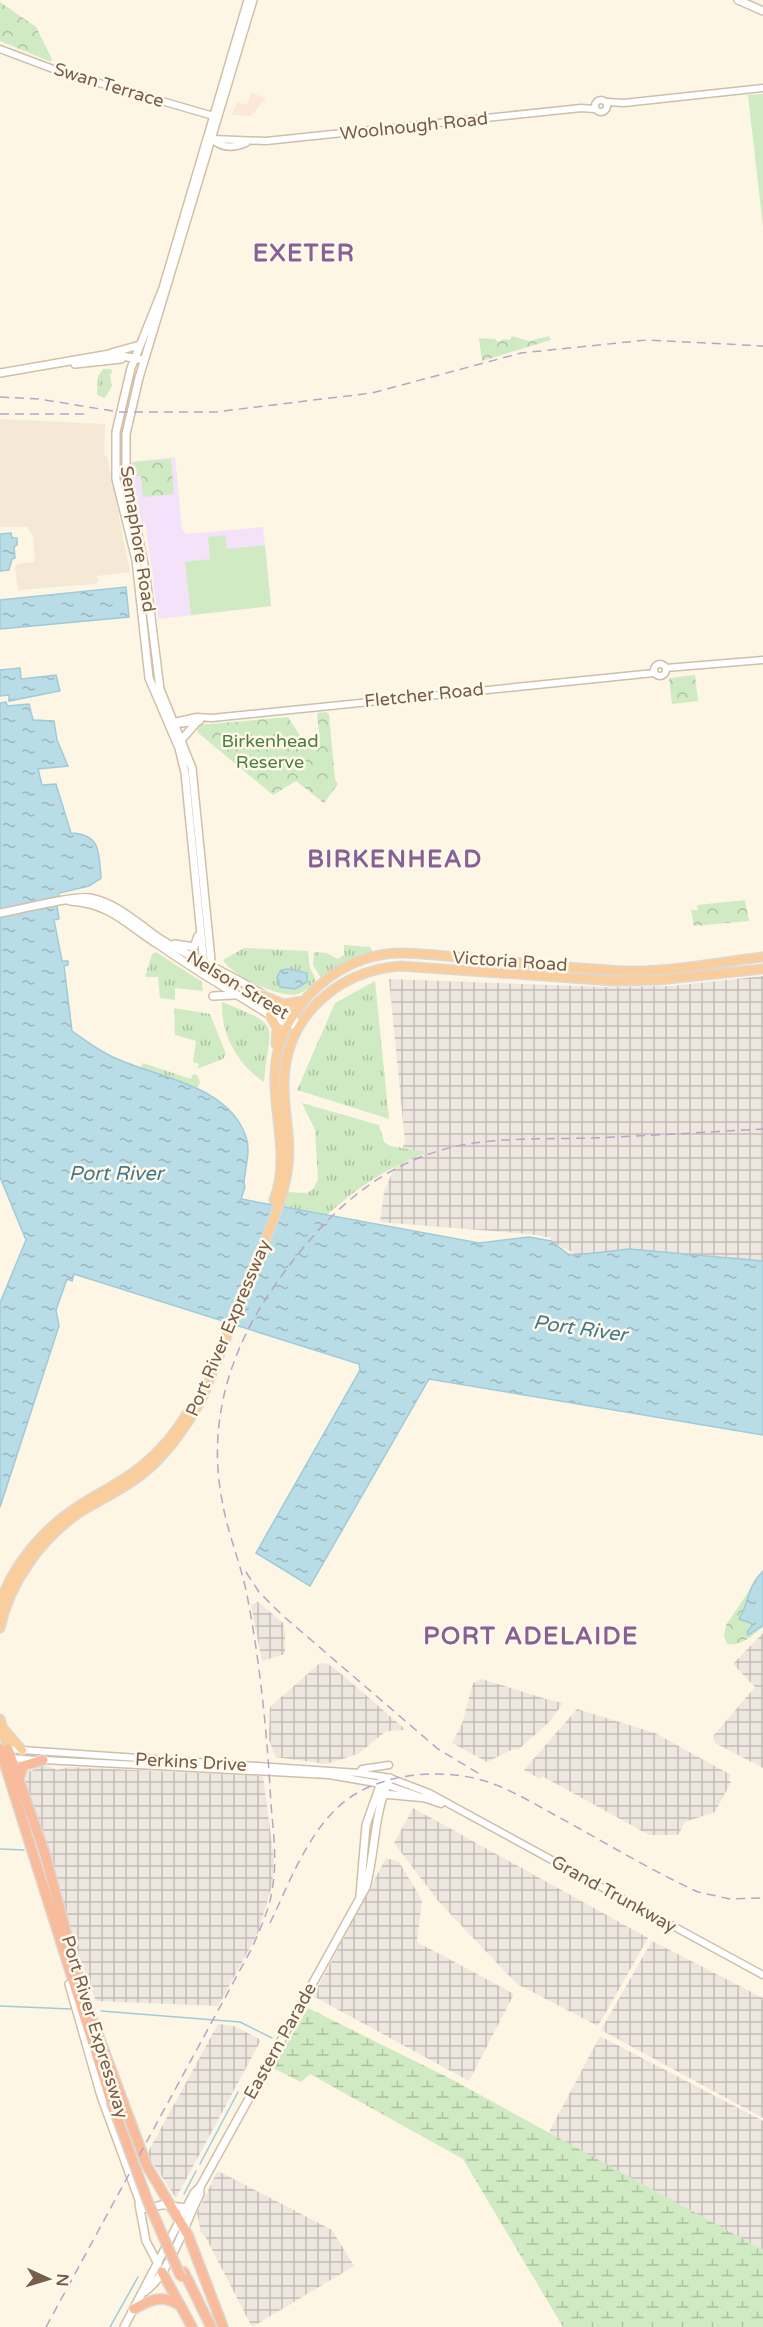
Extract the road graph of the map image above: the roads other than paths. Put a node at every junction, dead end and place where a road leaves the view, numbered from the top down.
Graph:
1 (248, 0) edge
2 (253, 0) edge
3 (738, 0) edge
4 (763, 11) edge
5 (244, 22) junction
6 (0, 49) edge
7 (763, 88) edge
8 (607, 105) junction
9 (595, 106) junction
10 (216, 117) junction
11 (209, 129) junction
12 (215, 142) junction
13 (207, 148) junction
14 (140, 345) junction
15 (111, 357) junction
16 (135, 359) junction
17 (144, 361) junction
18 (0, 374) edge
19 (127, 385) junction
20 (763, 660) edge
21 (654, 670) junction
22 (666, 671) junction
23 (212, 718) junction
24 (165, 722) junction
25 (174, 722) junction
26 (197, 722) junction
27 (182, 739) junction
28 (63, 901) junction
29 (0, 913) edge
30 (199, 933) junction
31 (161, 939) junction
32 (763, 957) edge
33 (203, 962) junction
34 (212, 967) junction
35 (656, 969) junction
36 (763, 969) edge
37 (205, 975) junction
38 (213, 980) junction
39 (658, 980) junction
40 (258, 994) junction
41 (237, 995) junction
42 (213, 996) dead end
43 (303, 1001) junction
44 (270, 1015) junction
45 (289, 1023) junction
46 (299, 1026) junction
47 (273, 1089) junction
48 (283, 1176) junction
49 (210, 1372) junction
50 (0, 1604) edge
51 (0, 1628) edge
52 (1, 1723) edge
53 (22, 1750) junction
54 (3, 1753) edge
55 (43, 1760) junction
56 (389, 1765) dead end
57 (0, 1769) edge
58 (359, 1773) junction
59 (19, 1781) junction
60 (385, 1781) junction
61 (383, 1794) junction
62 (427, 1798) junction
63 (21, 1813) junction
64 (465, 1813) junction
65 (360, 1894) junction
66 (55, 1918) junction
67 (763, 1975) edge
68 (69, 1984) joint
69 (84, 1997) junction
70 (113, 2100) junction
71 (200, 2187) junction
72 (139, 2201) junction
73 (171, 2207) junction
74 (187, 2207) junction
75 (183, 2229) junction
76 (171, 2236) junction
77 (151, 2253) junction
78 (157, 2262) junction
79 (162, 2272) junction
80 (183, 2274) junction
81 (149, 2277) junction
82 (144, 2292) junction
83 (179, 2305) junction
84 (134, 2308) junction
85 (124, 2327) edge
86 (192, 2327) edge
87 (205, 2327) edge
88 (211, 2327) edge
89 (223, 2327) edge

1 - 5 main road, Semaphore Road
2 - 5 main road, Semaphore Road
3 - 4 main road
5 - 10 main road, Semaphore Road
6 - 10 street, Swan Terrace
7 - 8 street
8 - 9 street
8 - 9 street
9 - 12 street, Woolnough Road
10 - 11 main road, Semaphore Road
10 - 12 main road, Semaphore Road
11 - 12 main road
11 - 13 main road, Semaphore Road
12 - 13 main road
13 - 14 main road, Semaphore Road
13 - 17 main road, Semaphore Road
14 - 15 main road
14 - 16 main road, Semaphore Road
15 - 16 main road
15 - 18 main road
15 - 19 main road
16 - 17 main road
16 - 19 main road, Semaphore Road
17 - 25 main road, Semaphore Road
19 - 24 main road, Semaphore Road
20 - 22 street
21 - 22 street
21 - 22 street
21 - 23 street, Fletcher Road
23 - 25 street, Fletcher Road
23 - 26 street, Fletcher Road
24 - 25 street, Fletcher Road
24 - 30 main road, Semaphore Road
25 - 26 street, Fletcher Road
25 - 27 main road, Semaphore Road
26 - 27 main road
27 - 34 main road, Semaphore Road
28 - 29 main road, Nelson Street
28 - 31 main road, Nelson Street
28 - 37 main road, Nelson Street
30 - 31 main road
30 - 33 main road, Semaphore Road
31 - 33 main road, Nelson Street
32 - 35 highway, Victoria Road
33 - 34 main road, Nelson Street
33 - 37 main road, Semaphore Road
34 - 38 main road, Semaphore Road
34 - 40 main road, Nelson Street
35 - 39 highway
35 - 43 highway, Victoria Road
36 - 39 highway
37 - 38 main road, Nelson Street
38 - 41 main road, Nelson Street
39 - 46 highway, Victoria Road
40 - 43 highway
40 - 45 main road, Nelson Street
41 - 42 main road
41 - 44 main road, Nelson Street
43 - 45 highway, Victoria Road
44 - 45 main road, Nelson Street
44 - 47 highway
45 - 46 main road, Nelson Street
45 - 47 highway, Port River Expressway
46 - 48 highway, Port River Expressway
47 - 48 highway, Port River Expressway
48 - 49 highway, Port River Expressway
49 - 50 highway, Port River Expressway
49 - 51 highway, Port River Expressway
52 - 53 highway
52 - 54 highway, Port River Expressway
53 - 54 street, Perkins Drive
53 - 58 street, Perkins Drive
54 - 55 street, Perkins Drive
54 - 59 highway, Port River Expressway
54 - 63 highway, Port River Expressway
55 - 59 highway
55 - 60 street, Perkins Drive
56 - 58 street
57 - 63 highway
58 - 60 street, Perkins Drive
59 - 69 highway, Port River Expressway
60 - 61 main road, Eastern Parade
60 - 62 street, Grand Trunkway
60 - 64 street, Grand Trunkway
60 - 65 main road, Eastern Parade
61 - 62 main road
61 - 65 main road, Eastern Parade
62 - 64 street, Grand Trunkway
63 - 66 highway, Port River Expressway
64 - 67 street, Grand Trunkway
65 - 71 main road, Eastern Parade
66 - 68 highway
66 - 70 highway, Port River Expressway
68 - 72 main road
69 - 70 highway, Port River Expressway
69 - 73 highway
70 - 80 highway, Port River Expressway, bridge
71 - 74 main road, Eastern Parade
71 - 75 main road, Eastern Parade
72 - 73 main road
72 - 77 main road
73 - 74 main road
73 - 75 highway
74 - 75 main road, Eastern Parade
75 - 76 main road, Eastern Parade
75 - 76 main road
75 - 79 main road, Eastern Parade
75 - 89 highway
76 - 78 main road, Eastern Parade
77 - 78 main road
77 - 81 main road
78 - 79 main road
78 - 81 main road, Eastern Parade
79 - 82 main road, Eastern Parade
79 - 83 highway
80 - 87 highway, Port River Expressway
80 - 88 highway, Port River Expressway
81 - 82 main road, Eastern Parade
82 - 84 main road, Eastern Parade
83 - 84 highway
83 - 86 highway
84 - 85 main road, Eastern Parade

